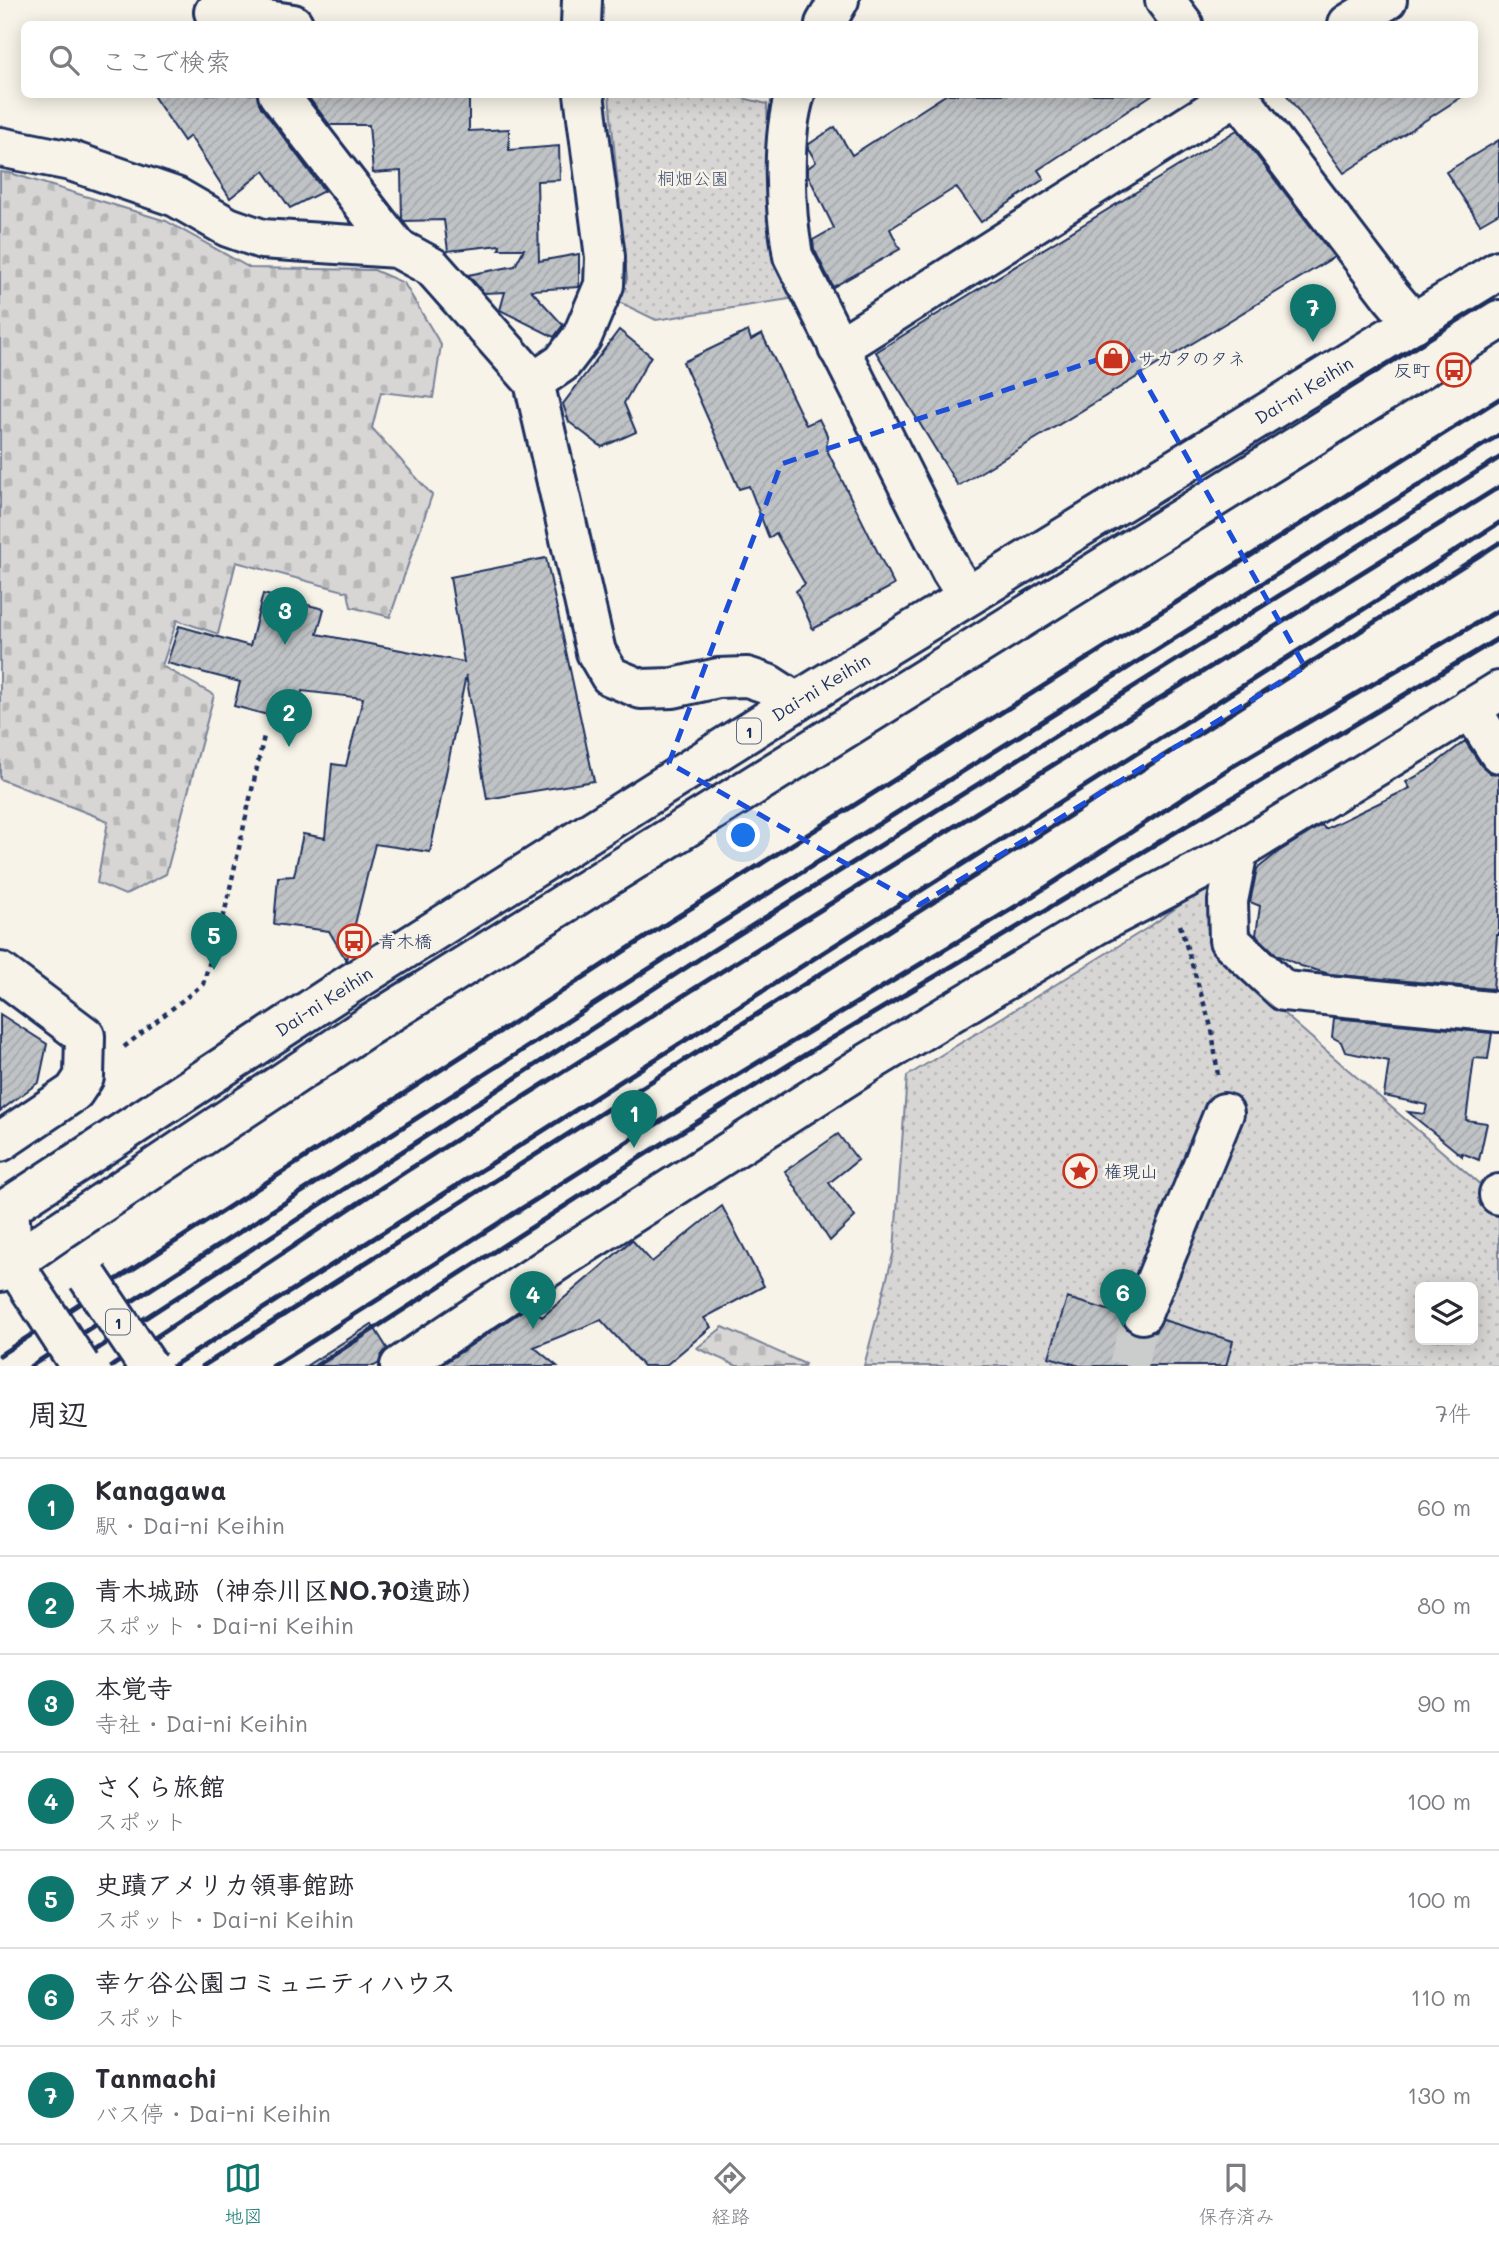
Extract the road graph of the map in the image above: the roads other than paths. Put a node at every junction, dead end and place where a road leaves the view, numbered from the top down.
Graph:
1 (582, 0) edge
2 (839, 0) edge
3 (1165, 0) edge
4 (1387, 0) edge
5 (214, 12) edge
6 (273, 21) edge
7 (581, 21) edge
8 (827, 21) edge
9 (1182, 21) edge
10 (1353, 21) edge
11 (281, 98) edge
12 (585, 98) edge
13 (794, 98) edge
14 (1232, 98) edge
15 (1241, 98) edge
16 (0, 147) edge
17 (397, 248) junction
18 (1499, 270) edge
19 (1499, 320) edge
20 (1414, 323) junction
21 (838, 348) junction
22 (534, 382) junction
23 (967, 596) junction
24 (1485, 700) edge
25 (796, 702) junction
26 (1499, 753) edge
27 (1238, 851) junction
28 (0, 972) edge
29 (1499, 1012) edge
30 (1224, 1113) dead end
31 (0, 1142) edge
32 (4, 1210) edge
33 (58, 1232) junction
34 (6, 1268) edge
35 (1142, 1314) tunnel mouth
36 (413, 1363) edge
37 (80, 1366) edge
38 (148, 1366) edge

1 - 7 main road
2 - 8 main road
3 - 9 main road
4 - 10 main road
5 - 6 main road
11 - 17 main road
12 - 22 main road
13 - 21 main road
14 - 21 main road
15 - 20 main road
16 - 17 main road
17 - 22 main road
18 - 20 main road, Dai-ni Keihin / 1
19 - 33 main road
20 - 23 main road, Dai-ni Keihin / 1
21 - 23 main road
22 - 25 main road
23 - 25 main road, Dai-ni Keihin / 1
24 - 26 main road
24 - 27 main road
25 - 32 main road, Dai-ni Keihin / 1
27 - 29 main road
27 - 36 main road
28 - 31 main road
30 - 35 main road
32 - 33 main road, 1
32 - 34 main road
33 - 34 main road
33 - 38 main road, 1, bridge
34 - 37 main road, bridge

